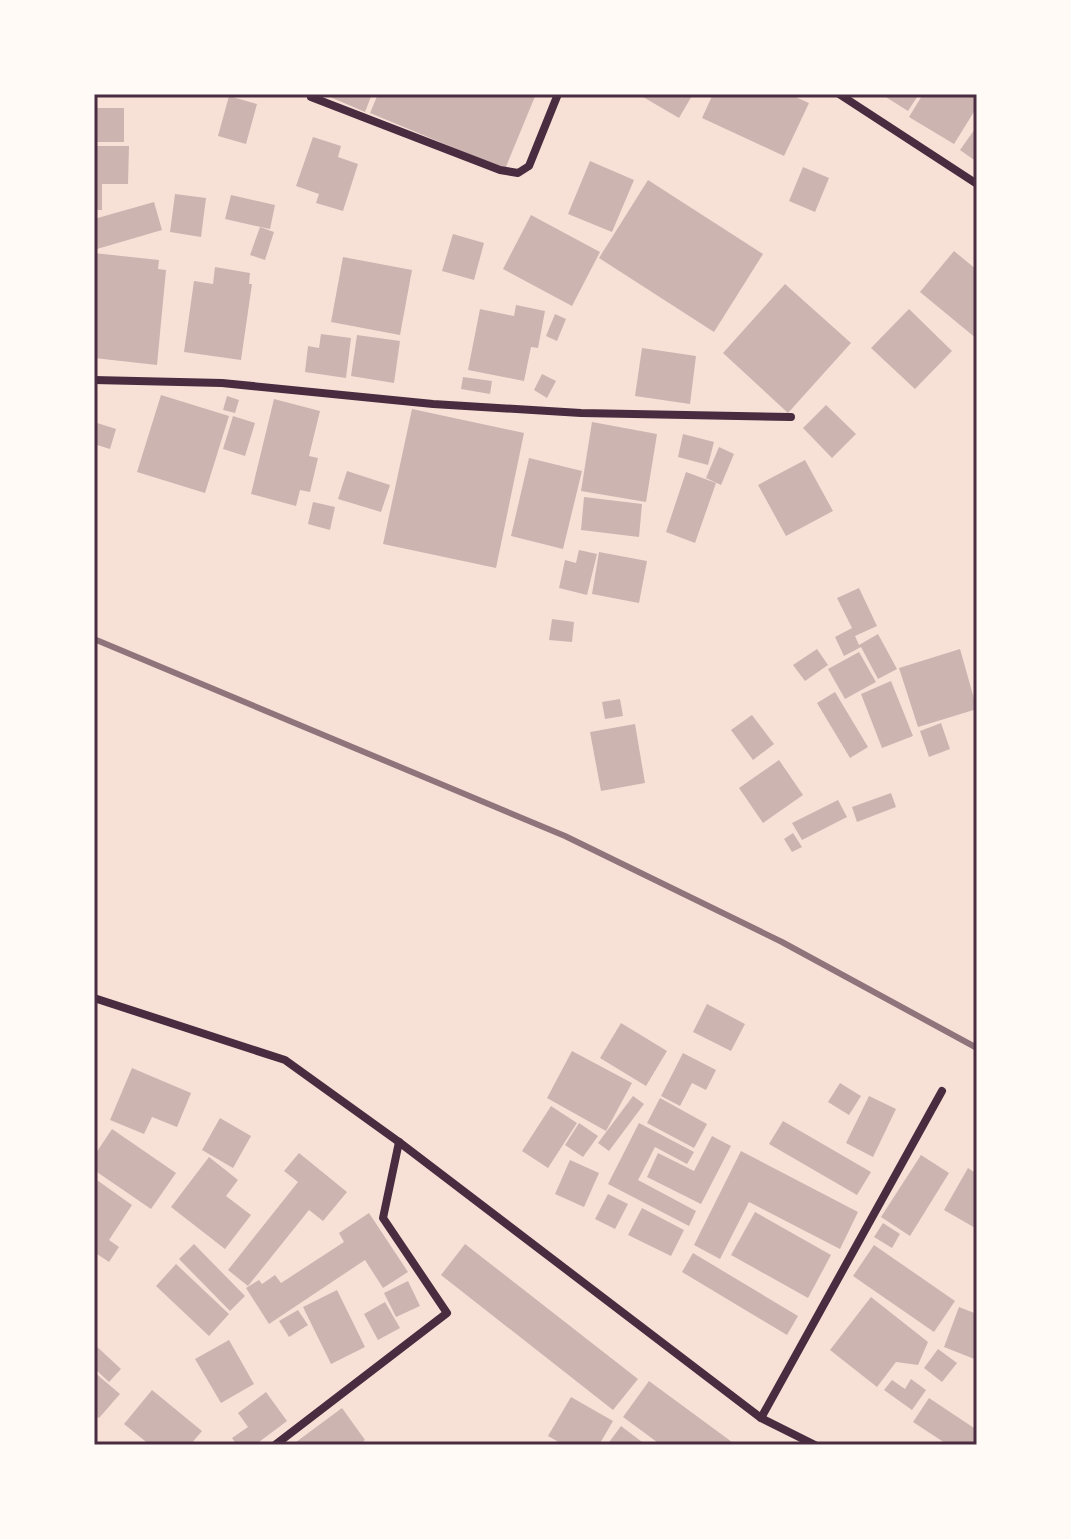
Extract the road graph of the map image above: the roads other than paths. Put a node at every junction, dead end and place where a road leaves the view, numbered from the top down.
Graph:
1 (558, 94) edge
2 (839, 94) edge
3 (311, 97) dead end
4 (977, 184) edge
5 (94, 380) edge
6 (791, 417) dead end
7 (94, 998) edge
8 (942, 1091) dead end
9 (399, 1142) junction
10 (761, 1418) junction
11 (275, 1445) edge
12 (815, 1445) edge

1 - 3 street
2 - 4 street
5 - 6 street
7 - 9 street
8 - 10 street
9 - 10 street
9 - 11 street
10 - 12 street

